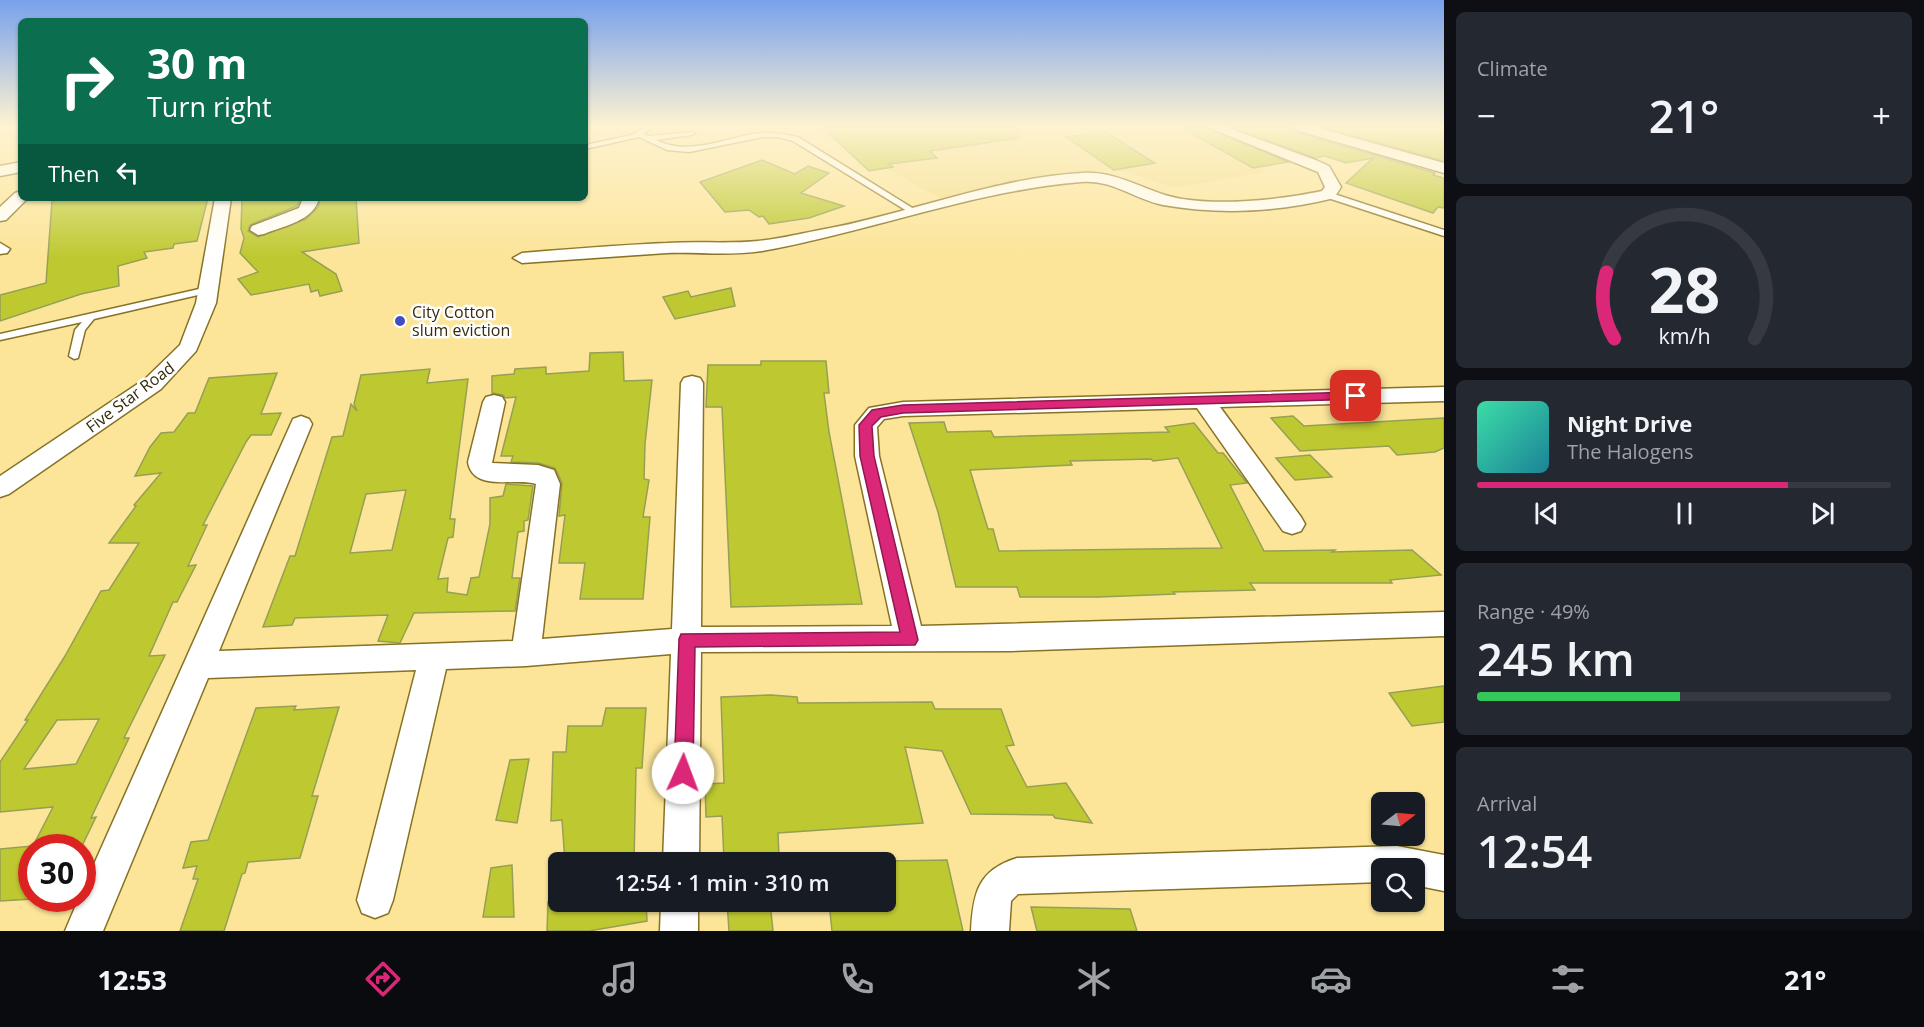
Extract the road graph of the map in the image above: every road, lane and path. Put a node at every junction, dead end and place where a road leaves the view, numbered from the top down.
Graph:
1 (847, 170) edge
2 (1325, 170) edge
3 (1328, 195) junction
4 (18, 199) edge
5 (223, 201) edge
6 (310, 201) edge
7 (910, 209) junction
8 (0, 216) edge
9 (258, 230) dead end
10 (1444, 233) edge
11 (522, 258) dead end
12 (208, 290) junction
13 (91, 316) junction
14 (0, 337) edge
15 (74, 356) dead end
16 (692, 383) dead end
17 (1444, 394) edge
18 (1203, 400) junction
19 (494, 402) dead end
20 (301, 424) dead end
21 (0, 488) edge
22 (1292, 525) dead end
23 (1444, 624) edge
24 (687, 639) junction
25 (910, 640) junction
26 (526, 653) junction
27 (434, 657) junction
28 (196, 665) junction
29 (681, 852) edge
30 (1444, 873) edge
31 (375, 900) dead end
32 (680, 912) edge
33 (84, 931) edge
34 (679, 931) edge
35 (990, 931) edge

1 - 7 lane
2 - 3 street
3 - 7 street
3 - 10 lane
4 - 8 street
5 - 12 street, Five Star Road
6 - 9 street
7 - 11 street
12 - 13 lane
12 - 21 street, Five Star Road
13 - 14 lane
13 - 15 lane
16 - 24 street
17 - 18 street
18 - 22 street
18 - 25 street
19 - 26 street
20 - 28 street
23 - 25 street
24 - 25 street
24 - 26 street
24 - 29 street
26 - 27 street
27 - 28 street
27 - 31 street
28 - 33 street
30 - 35 street
32 - 34 street

